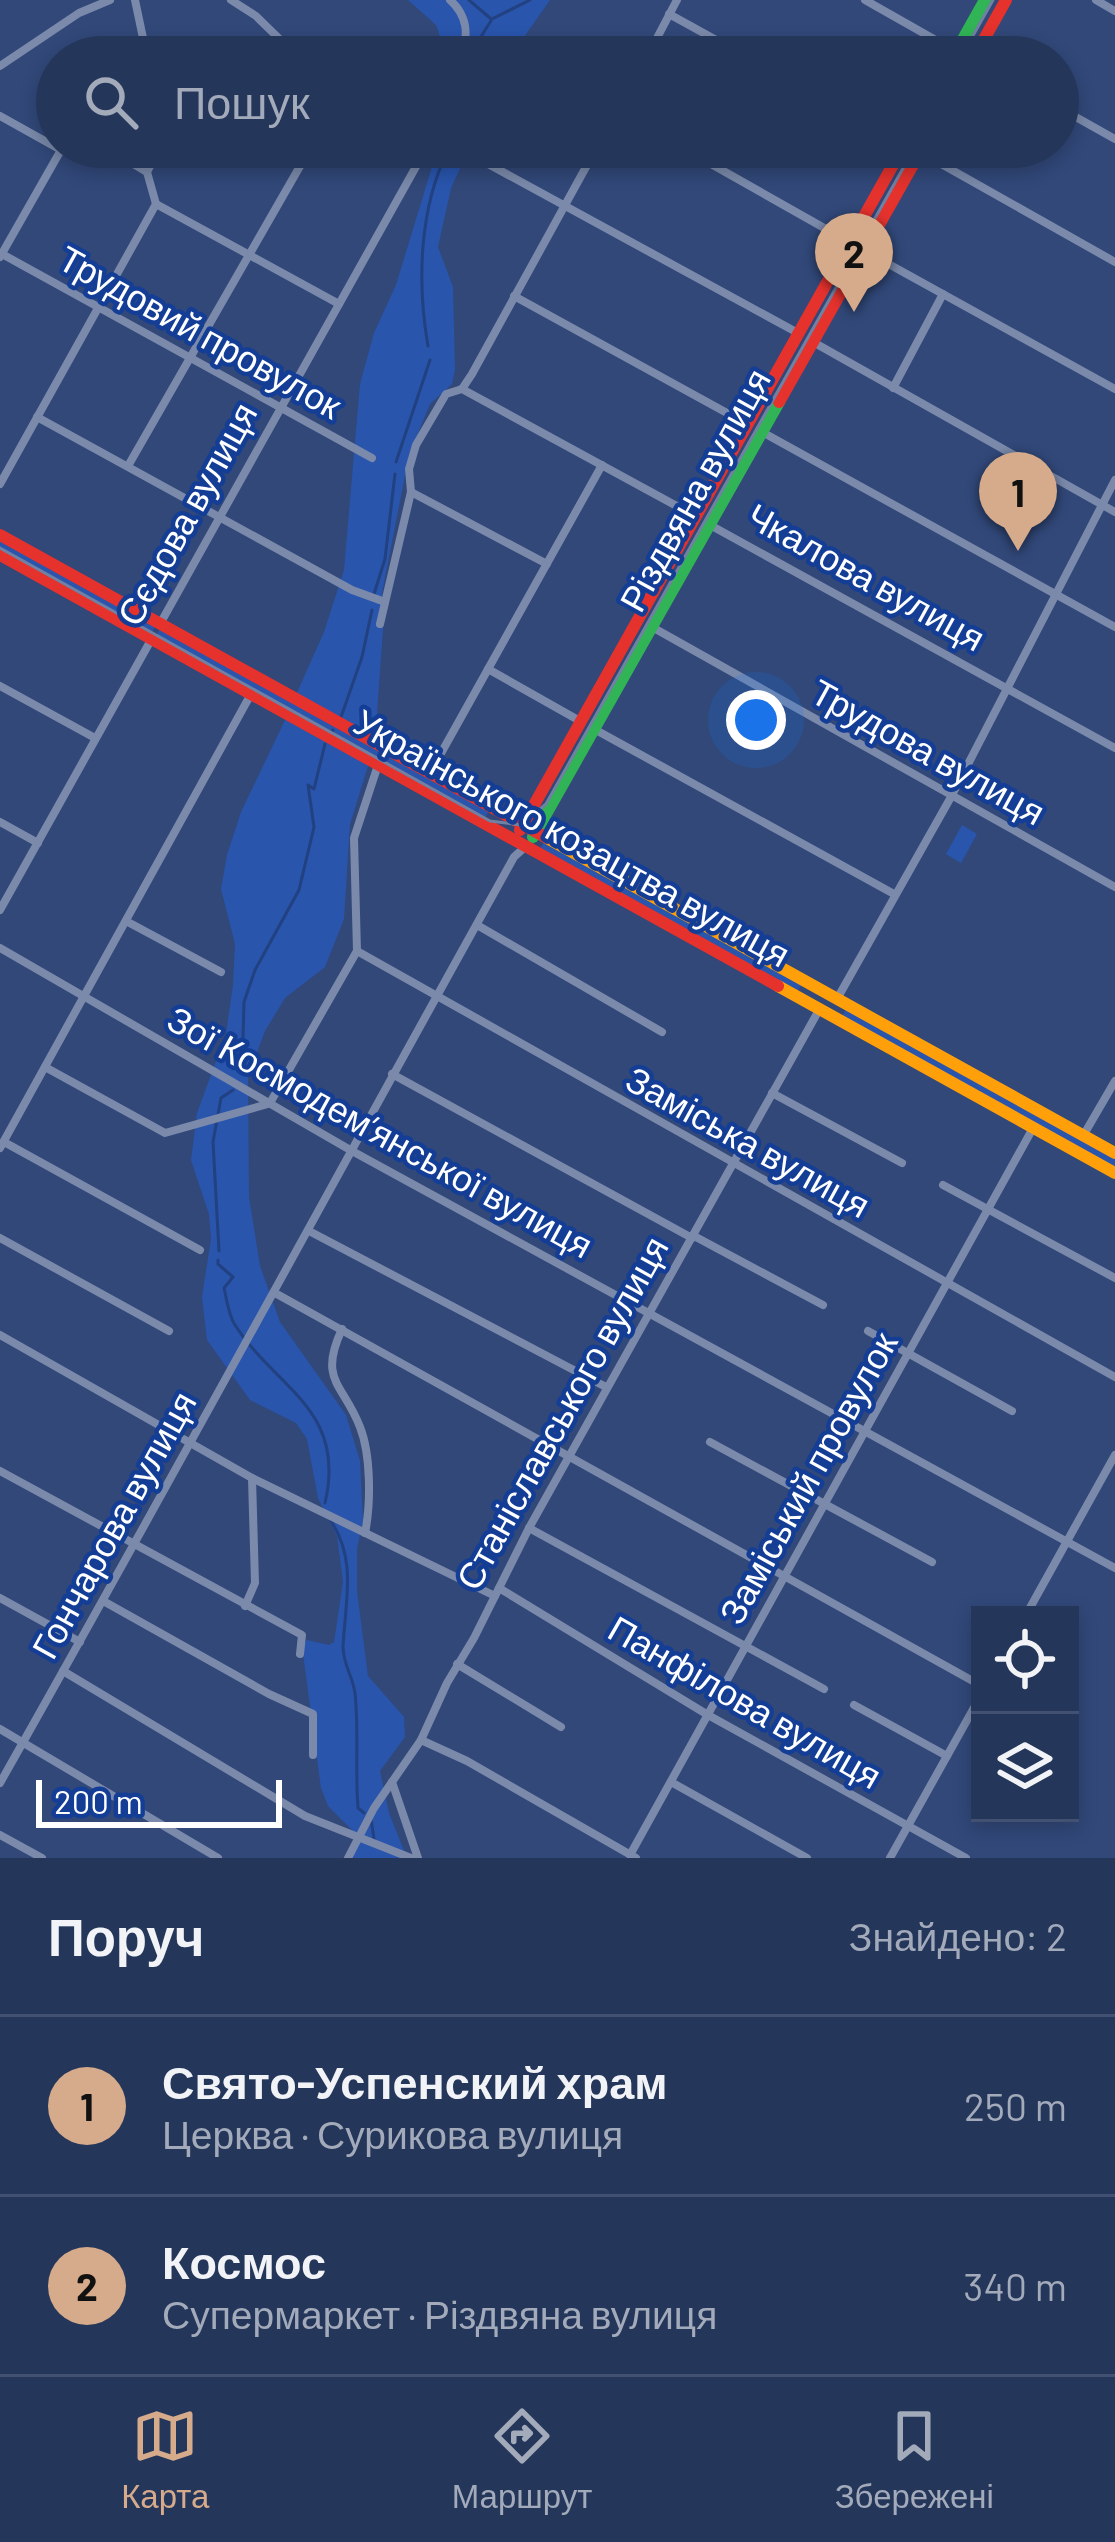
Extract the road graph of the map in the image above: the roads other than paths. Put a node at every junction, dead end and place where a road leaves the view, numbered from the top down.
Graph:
1 (110, 0) edge
2 (135, 0) edge
3 (231, 0) edge
4 (450, 0) edge
5 (677, 0) edge
6 (865, 0) edge
7 (985, 0) edge
8 (1006, 0) edge
9 (1096, 0) edge
10 (1115, 10) edge
11 (669, 14) junction
12 (46, 36) edge
13 (143, 36) edge
14 (275, 36) edge
15 (463, 36) edge
16 (658, 36) edge
17 (709, 36) edge
18 (927, 36) edge
19 (970, 36) edge
20 (978, 36) edge
21 (36, 42) edge
22 (0, 66) edge
23 (0, 116) edge
24 (1079, 119) edge
25 (36, 136) edge
26 (1115, 139) edge
27 (51, 168) edge
28 (140, 168) edge
29 (149, 168) edge
30 (299, 168) edge
31 (415, 168) edge
32 (495, 168) edge
33 (585, 168) edge
34 (718, 168) edge
35 (900, 168) edge
36 (904, 168) edge
37 (949, 168) edge
38 (147, 172) junction
39 (156, 204) junction
40 (564, 206) junction
41 (849, 242) junction
42 (865, 251) junction
43 (1, 256) edge
44 (249, 257) junction
45 (1115, 262) edge
46 (943, 294) junction
47 (514, 296) junction
48 (339, 304) junction
49 (99, 308) junction
50 (798, 333) junction
51 (813, 342) junction
52 (192, 358) junction
53 (893, 388) junction
54 (462, 389) junction
55 (1115, 389) edge
56 (282, 406) junction
57 (37, 416) junction
58 (747, 424) junction
59 (762, 432) junction
60 (372, 458) dead end
61 (602, 465) junction
62 (128, 466) junction
63 (1115, 480) edge
64 (0, 484) edge
65 (411, 492) junction
66 (1102, 505) junction
67 (1115, 512) edge
68 (218, 516) junction
69 (695, 516) junction
70 (710, 524) junction
71 (0, 535) edge
72 (0, 555) edge
73 (547, 564) junction
74 (1056, 594) junction
75 (386, 602) junction
76 (160, 624) junction
77 (380, 624) dead end
78 (652, 627) junction
79 (1115, 627) edge
80 (152, 639) junction
81 (488, 669) junction
82 (0, 686) edge
83 (1007, 689) junction
84 (251, 694) junction
85 (580, 721) junction
86 (595, 729) junction
87 (95, 738) junction
88 (1115, 748) edge
89 (378, 765) junction
90 (429, 774) junction
91 (951, 797) junction
92 (0, 821) edge
93 (521, 826) junction
94 (535, 834) junction
95 (38, 843) junction
96 (518, 849) junction
97 (1115, 886) edge
98 (895, 894) junction
99 (0, 910) edge
100 (126, 921) junction
101 (476, 925) junction
102 (0, 948) edge
103 (357, 952) junction
104 (221, 972) dead end
105 (84, 996) junction
106 (435, 997) junction
107 (832, 998) junction
108 (823, 1012) junction
109 (662, 1032) dead end
110 (45, 1067) junction
111 (392, 1074) junction
112 (1115, 1081) edge
113 (772, 1094) junction
114 (270, 1103) junction
115 (1033, 1128) junction
116 (1083, 1136) junction
117 (2, 1145) edge
118 (352, 1151) junction
119 (1115, 1154) edge
120 (902, 1163) dead end
121 (734, 1164) junction
122 (1115, 1173) edge
123 (943, 1184) dead end
124 (988, 1209) junction
125 (309, 1231) junction
126 (693, 1237) junction
127 (0, 1238) edge
128 (200, 1250) dead end
129 (1115, 1278) edge
130 (947, 1284) junction
131 (275, 1293) junction
132 (823, 1305) dead end
133 (649, 1313) junction
134 (342, 1329) junction
135 (169, 1331) dead end
136 (868, 1331) dead end
137 (0, 1335) edge
138 (908, 1354) junction
139 (1115, 1377) edge
140 (606, 1388) junction
141 (1012, 1411) dead end
142 (864, 1433) junction
143 (193, 1441) junction
144 (710, 1442) dead end
145 (1115, 1455) edge
146 (568, 1456) junction
147 (1112, 1469) edge
148 (0, 1471) edge
149 (252, 1478) junction
150 (825, 1505) junction
151 (529, 1528) junction
152 (364, 1533) junction
153 (1066, 1542) junction
154 (135, 1545) junction
155 (932, 1562) dead end
156 (1115, 1568) edge
157 (785, 1576) junction
158 (497, 1592) junction
159 (0, 1598) edge
160 (105, 1602) junction
161 (245, 1606) junction
162 (1031, 1606) edge
163 (80, 1642) junction
164 (745, 1648) junction
165 (300, 1654) dead end
166 (458, 1664) junction
167 (63, 1671) junction
168 (971, 1679) edge
169 (824, 1689) dead end
170 (854, 1705) dead end
171 (971, 1713) edge
172 (708, 1715) junction
173 (561, 1727) dead end
174 (0, 1729) edge
175 (421, 1740) junction
176 (23, 1742) junction
177 (313, 1755) dead end
178 (947, 1756) junction
179 (392, 1782) junction
180 (671, 1782) junction
181 (0, 1784) edge
182 (908, 1826) junction
183 (0, 1835) edge
184 (358, 1837) junction
185 (633, 1856) edge
186 (42, 1858) edge
187 (218, 1858) edge
188 (348, 1858) edge
189 (414, 1858) edge
190 (807, 1858) edge
191 (890, 1858) edge
192 (966, 1858) edge

1 - 12 street
2 - 13 street
3 - 14 street
4 - 15 street
5 - 11 street
6 - 18 street
7 - 19 street
8 - 20 street
9 - 10 street
11 - 16 street
11 - 17 street
21 - 22 street
23 - 25 street
24 - 26 street
27 - 43 street
28 - 38 street
29 - 38 street
30 - 44 street
31 - 48 street, Сєдова вулиця
32 - 40 street
33 - 40 street
34 - 41 street
35 - 41 street, Різдвяна вулиця
36 - 42 street, Різдвяна вулиця
37 - 45 street
38 - 39 street
39 - 44 street
39 - 49 street
40 - 47 street
40 - 50 street
41 - 42 street
41 - 50 street, Різдвяна вулиця
42 - 46 street
42 - 51 street, Різдвяна вулиця
43 - 49 street, Трудовий провулок
44 - 48 street
44 - 52 street
46 - 53 street
46 - 55 street
47 - 54 street
47 - 58 street
48 - 56 street, Сєдова вулиця
49 - 52 street, Трудовий провулок
49 - 57 street
50 - 51 street
50 - 58 street, Різдвяна вулиця
51 - 53 street
51 - 59 street, Різдвяна вулиця
52 - 56 street, Трудовий провулок
52 - 62 street
53 - 66 street
54 - 61 street, Чкалова вулиця
54 - 65 street
56 - 60 street, Трудовий провулок
56 - 68 street, Сєдова вулиця
57 - 62 street
57 - 64 street
58 - 59 street
58 - 69 street, Різдвяна вулиця
59 - 70 street, Різдвяна вулиця
59 - 74 street
61 - 69 street, Чкалова вулиця
61 - 73 street
62 - 68 street
63 - 66 street, Станіславського вулиця
65 - 73 street
65 - 75 street
66 - 67 street
66 - 74 street, Станіславського вулиця
68 - 75 street
68 - 76 street, Сєдова вулиця
69 - 70 street, Чкалова вулиця
69 - 85 street, Різдвяна вулиця
70 - 78 street, Різдвяна вулиця
70 - 83 street, Чкалова вулиця
71 - 76 street, Українського козацтва вулиця
72 - 80 street, Українського козацтва вулиця
73 - 81 street
74 - 79 street
74 - 83 street, Станіславського вулиця
75 - 77 street
76 - 80 street, Сєдова вулиця
76 - 90 street, Українського козацтва вулиця
78 - 86 street, Різдвяна вулиця
78 - 91 street, Трудова вулиця
80 - 84 street, Українського козацтва вулиця
80 - 87 street, Сєдова вулиця
81 - 85 street
81 - 90 street
82 - 87 street
83 - 88 street, Чкалова вулиця
83 - 91 street, Станіславського вулиця
84 - 89 street, Українського козацтва вулиця
84 - 100 street
85 - 86 street
85 - 93 street, Різдвяна вулиця
86 - 94 street, Різдвяна вулиця
86 - 98 street
87 - 95 street, Сєдова вулиця
89 - 96 street, Українського козацтва вулиця
89 - 103 street
90 - 93 street, Українського козацтва вулиця
91 - 97 street, Трудова вулиця
91 - 98 street, Станіславського вулиця
92 - 95 street
93 - 94 street, Українського козацтва вулиця
93 - 96 street, Різдвяна вулиця
94 - 96 street, Різдвяна вулиця
94 - 107 street, Українського козацтва вулиця
95 - 99 street, Сєдова вулиця
96 - 101 street, Різдвяна вулиця
96 - 108 street, Українського козацтва вулиця
98 - 107 street, Станіславського вулиця
100 - 104 street
100 - 105 street
101 - 106 street, Різдвяна вулиця
101 - 109 street
102 - 105 street, Зої Космодем’янської вулиця
103 - 106 street, Заміська вулиця
103 - 114 street
105 - 110 street
105 - 114 street, Зої Космодем’янської вулиця
106 - 111 street, Різдвяна вулиця
106 - 121 street, Заміська вулиця
107 - 108 street, Станіславського вулиця
107 - 116 street, Українського козацтва вулиця
108 - 113 street, Станіславського вулиця
108 - 115 street, Українського козацтва вулиця
110 - 114 street
110 - 117 street
111 - 118 street, Різдвяна вулиця
111 - 126 street
112 - 116 street
113 - 120 street
113 - 121 street, Станіславського вулиця
114 - 118 street, Зої Космодем’янської вулиця
115 - 122 street, Українського козацтва вулиця
115 - 124 street, Заміський провулок
116 - 119 street, Українського козацтва вулиця
117 - 128 street
118 - 125 street, Різдвяна вулиця
118 - 133 street, Зої Космодем’янської вулиця
121 - 126 street, Станіславського вулиця
121 - 130 street, Заміська вулиця
123 - 124 street
124 - 129 street
124 - 130 street, Заміський провулок
125 - 131 street, Різдвяна вулиця
125 - 140 street
126 - 132 street
126 - 133 street, Станіславського вулиця
127 - 135 street
130 - 138 street, Заміський провулок
130 - 139 street, Заміська вулиця
131 - 134 street
131 - 143 street, Гончарова вулиця
133 - 140 street, Станіславського вулиця
133 - 142 street, Зої Космодем’янської вулиця
134 - 146 street
134 - 152 street
136 - 138 street
137 - 143 street, Панфілова вулиця
138 - 141 street
138 - 142 street, Заміський провулок
140 - 146 street, Станіславського вулиця
142 - 150 street, Заміський провулок
142 - 153 street, Зої Космодем’янської вулиця
143 - 149 street, Панфілова вулиця
143 - 154 street, Гончарова вулиця
144 - 150 street
145 - 147 street
146 - 151 street, Станіславського вулиця
146 - 157 street
147 - 153 street
148 - 154 street
149 - 152 street, Панфілова вулиця
149 - 161 street
150 - 155 street
150 - 157 street, Заміський провулок
151 - 158 street, Станіславського вулиця
151 - 164 street
152 - 158 street, Панфілова вулиця
153 - 156 street, Зої Космодем’янської вулиця
153 - 162 street
154 - 160 street, Гончарова вулиця
154 - 161 street
157 - 164 street, Заміський провулок
157 - 168 street
158 - 166 street, Станіславського вулиця
158 - 172 street, Панфілова вулиця
159 - 163 street
160 - 163 street, Гончарова вулиця
160 - 177 street
161 - 165 street
163 - 167 street, Гончарова вулиця
164 - 169 street
164 - 172 street, Заміський провулок
166 - 173 street
166 - 175 street, Станіславського вулиця
167 - 176 street, Гончарова вулиця
167 - 184 street
170 - 178 street
171 - 178 street
172 - 180 street, Заміський провулок
172 - 182 street, Панфілова вулиця
174 - 176 street
175 - 179 street, Станіславського вулиця
175 - 185 street
176 - 181 street, Гончарова вулиця
176 - 187 street
178 - 182 street
179 - 184 street, Станіславського вулиця
179 - 189 street
180 - 185 street, Заміський провулок
180 - 190 street
182 - 191 street
182 - 192 street, Панфілова вулиця
183 - 186 street
184 - 188 street, Станіславського вулиця
184 - 189 street

